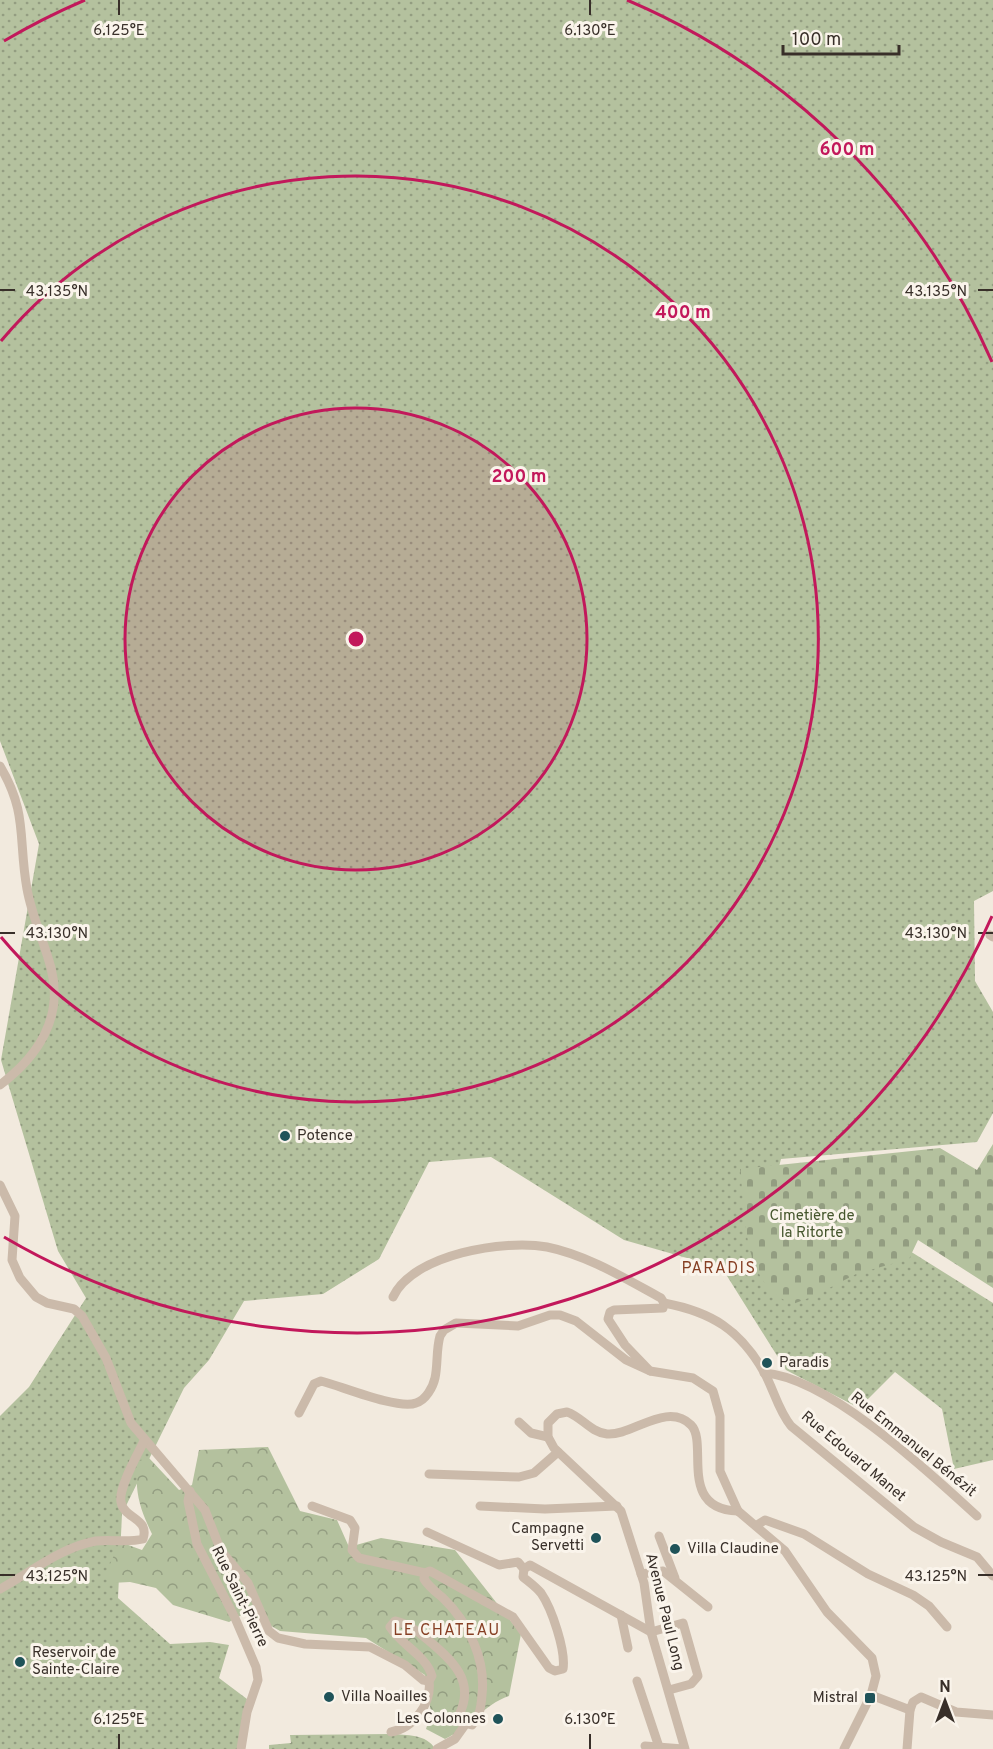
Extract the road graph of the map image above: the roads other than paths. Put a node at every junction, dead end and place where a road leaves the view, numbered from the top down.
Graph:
1 (0, 766) edge
2 (0, 1085) edge
3 (0, 1185) edge
4 (393, 1297) dead end
5 (664, 1303) junction
6 (650, 1371) junction
7 (764, 1373) junction
8 (299, 1413) dead end
9 (519, 1422) dead end
10 (548, 1437) junction
11 (144, 1441) junction
12 (558, 1452) junction
13 (429, 1474) dead end
14 (190, 1491) junction
15 (312, 1506) dead end
16 (480, 1506) dead end
17 (617, 1506) junction
18 (738, 1511) junction
19 (977, 1516) dead end
20 (757, 1525) junction
21 (427, 1532) dead end
22 (659, 1536) dead end
23 (524, 1569) junction
24 (425, 1573) junction
25 (641, 1574) junction
26 (993, 1576) edge
27 (675, 1578) junction
28 (0, 1588) edge
29 (708, 1607) dead end
30 (621, 1615) junction
31 (947, 1627) dead end
32 (651, 1632) junction
33 (628, 1648) dead end
34 (429, 1681) junction
35 (638, 1681) dead end
36 (669, 1690) junction
37 (871, 1695) junction
38 (910, 1710) junction
39 (993, 1715) edge
40 (465, 1725) junction
41 (391, 1732) dead end
42 (645, 1746) dead end
43 (658, 1747) junction
44 (240, 1749) edge
45 (437, 1749) edge
46 (684, 1749) edge
47 (844, 1749) edge
48 (907, 1749) edge

1 - 2 street
3 - 11 street
4 - 5 street
5 - 6 street, Rue Edouard Manet
5 - 7 street, Rue Edouard Manet
6 - 8 street
6 - 18 street
7 - 19 street, Rue Emmanuel Bénézit
7 - 26 street, Rue Edouard Manet
9 - 10 street
10 - 12 street
10 - 18 street
11 - 14 street
11 - 28 street
12 - 13 street
12 - 17 street
14 - 34 street
14 - 44 street, Rue Saint-Pierre
15 - 24 street
16 - 17 street
17 - 25 street, Avenue Paul Long
18 - 20 street
20 - 31 street
20 - 37 street
21 - 23 street
22 - 27 street
23 - 24 street
23 - 30 street
24 - 40 street
25 - 27 street
25 - 32 street, Avenue Paul Long
27 - 29 street
30 - 32 street
30 - 33 street
32 - 36 street, Avenue Paul Long
32 - 36 street
34 - 40 street
34 - 41 street
35 - 43 street
36 - 46 street, Avenue Paul Long
37 - 38 street
37 - 47 street
38 - 39 street
38 - 48 street
40 - 45 street
42 - 43 street
43 - 46 street

